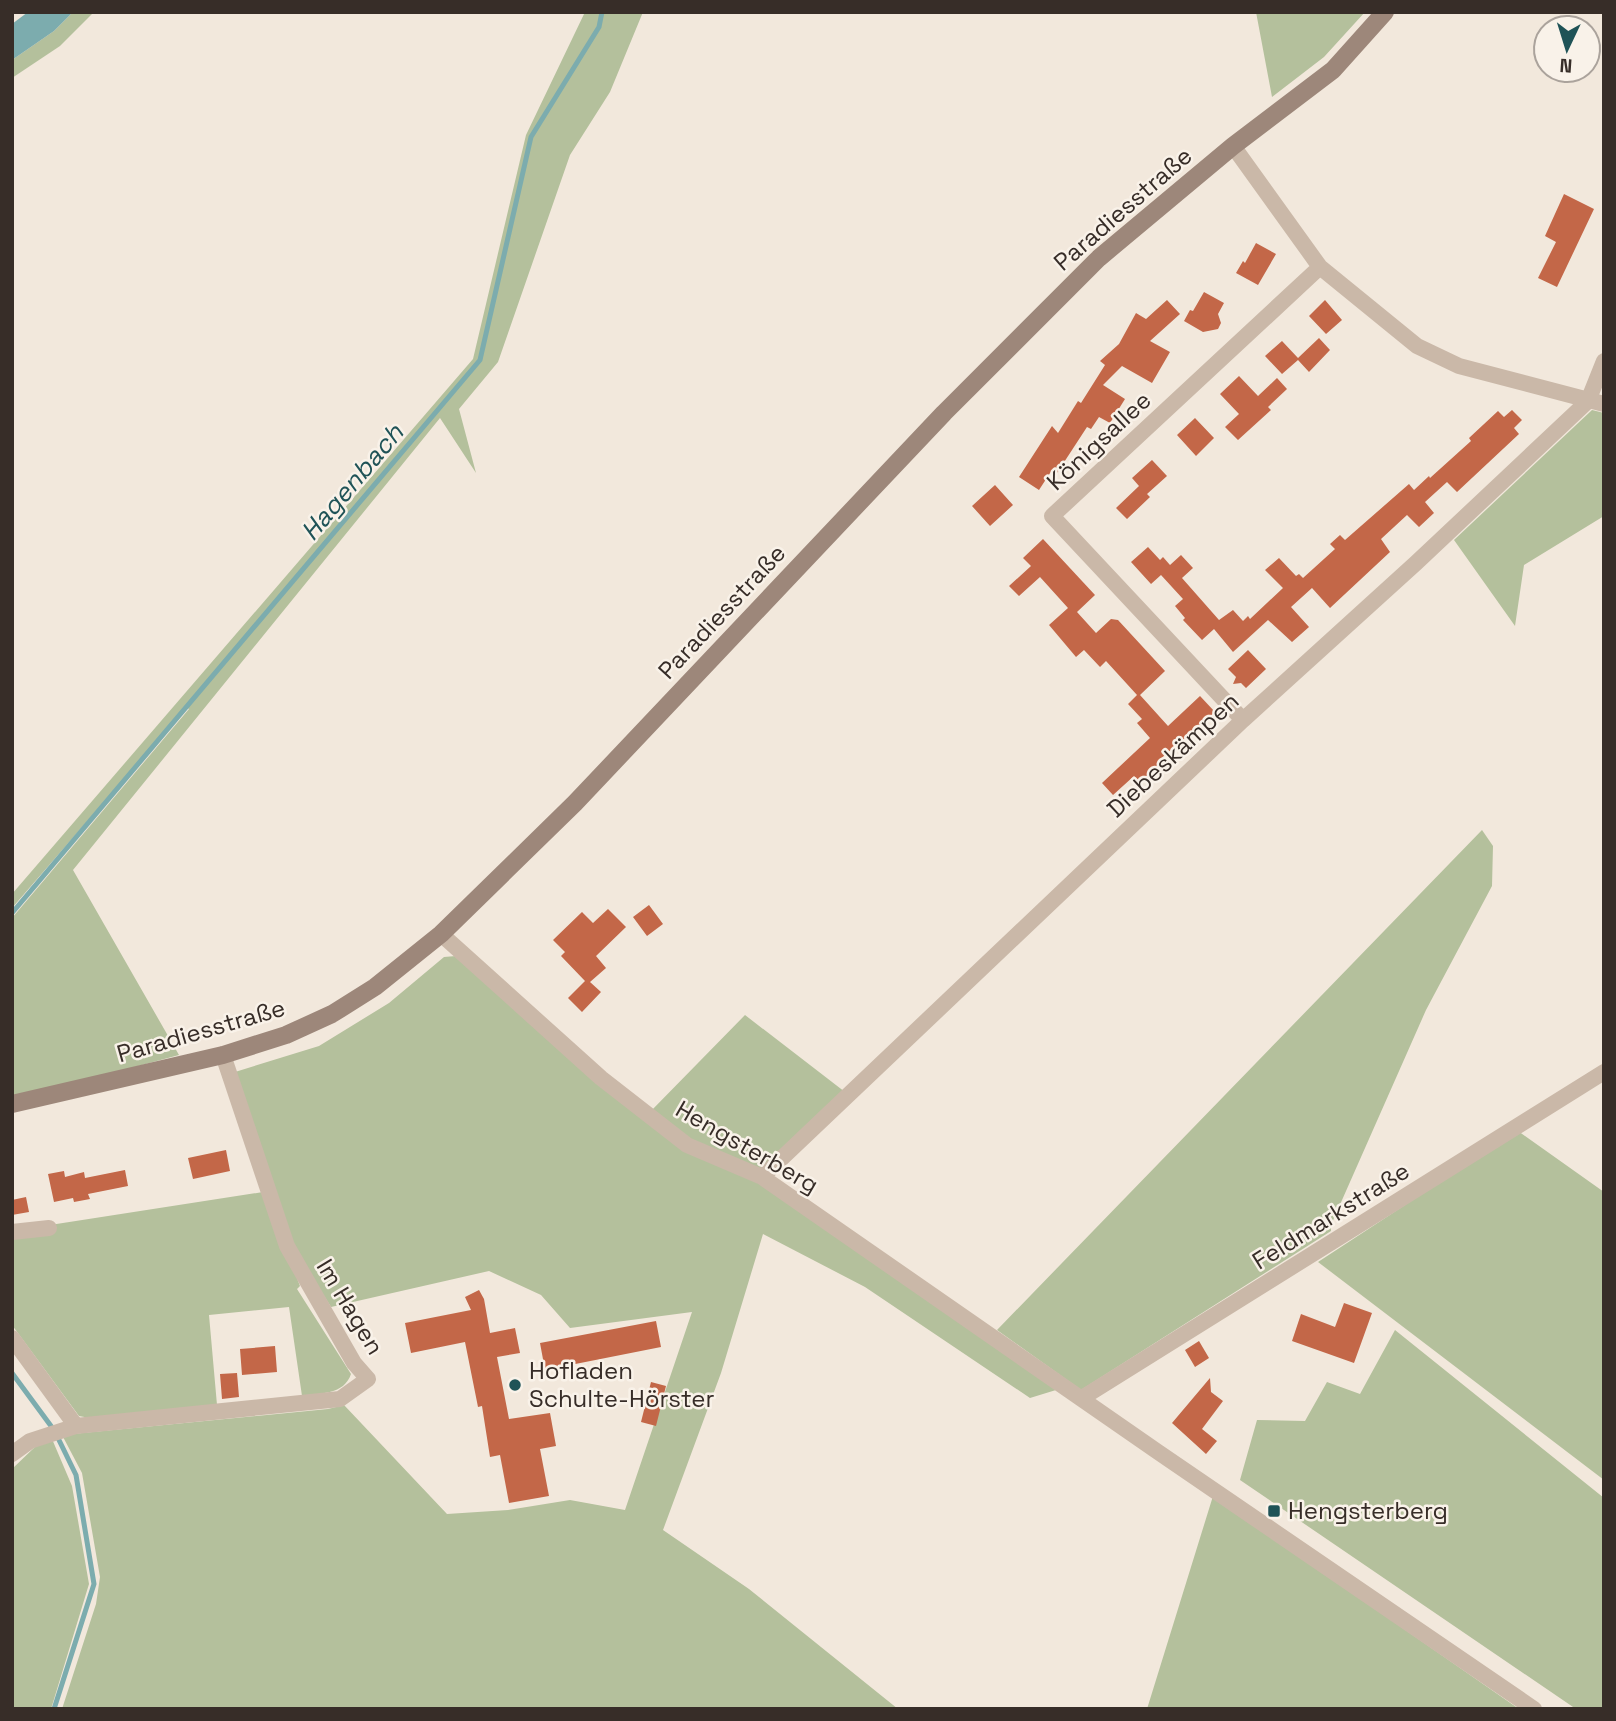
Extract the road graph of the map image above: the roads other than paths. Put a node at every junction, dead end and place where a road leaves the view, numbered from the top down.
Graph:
1 (1385, 12) edge
2 (1233, 146) junction
3 (1320, 267) junction
4 (1604, 361) edge
5 (1596, 403) edge
6 (1243, 720) junction
7 (441, 933) junction
8 (223, 1055) junction
9 (1604, 1072) edge
10 (12, 1104) edge
11 (762, 1177) junction
12 (49, 1228) dead end
13 (12, 1232) edge
14 (12, 1338) edge
15 (1082, 1398) junction
16 (76, 1426) junction
17 (12, 1454) edge
18 (1534, 1709) edge

1 - 2 main road, Paradiesstraße
2 - 3 street
2 - 7 main road, Paradiesstraße
3 - 5 street
3 - 6 street, Königsallee
4 - 5 street, Diebeskämpen
5 - 6 street, Diebeskämpen
6 - 11 street, Diebeskämpen
7 - 8 main road, Paradiesstraße
7 - 11 street, Hengsterberg
8 - 10 main road, Paradiesstraße
8 - 16 street, Im Hagen
9 - 15 street, Feldmarkstraße
11 - 15 street, Hengsterberg
12 - 13 street
14 - 16 street
15 - 18 street, Hengsterberg
16 - 17 street

